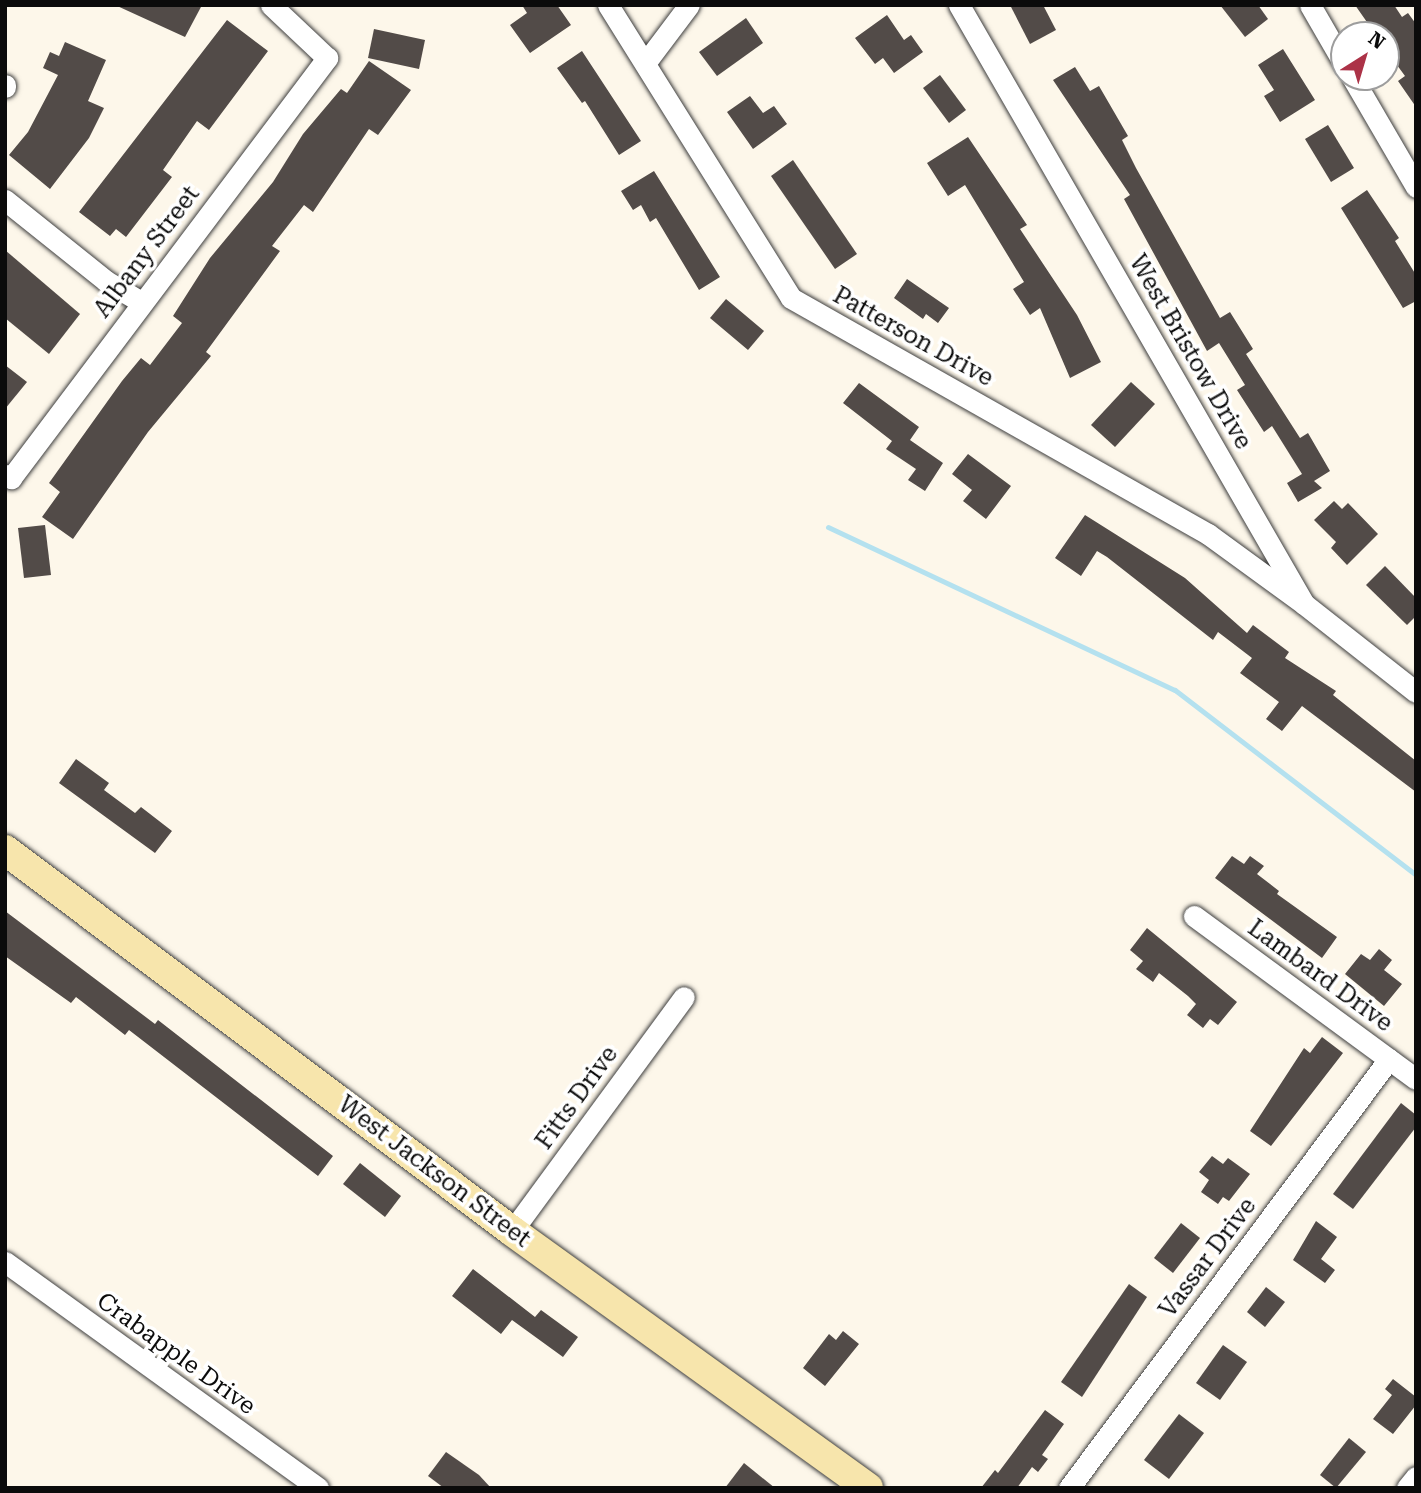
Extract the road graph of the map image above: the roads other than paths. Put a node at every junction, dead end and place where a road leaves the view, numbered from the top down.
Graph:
1 (271, 5) edge
2 (608, 5) edge
3 (688, 5) edge
4 (959, 5) edge
5 (1310, 5) edge
6 (1330, 40) edge
7 (646, 62) junction
8 (1360, 91) edge
9 (1416, 187) edge
10 (5, 200) edge
11 (141, 302) junction
12 (8, 476) edge
13 (1304, 604) junction
14 (1416, 692) edge
15 (5, 850) edge
16 (1194, 916) dead end
17 (684, 998) dead end
18 (1389, 1059) junction
19 (1416, 1079) edge
20 (512, 1231) junction
21 (5, 1262) edge
22 (1416, 1477) edge
23 (318, 1488) edge
24 (868, 1488) edge
25 (1069, 1488) edge
26 (1408, 1488) edge

1 - 11 street, Albany Street
2 - 7 street, Patterson Drive
3 - 7 street
4 - 13 street, West Bristow Drive
5 - 6 street
7 - 13 street, Patterson Drive
8 - 9 street
10 - 11 street
11 - 12 street, Albany Street
13 - 14 street, West Bristow Drive
15 - 20 street, West Jackson Street
16 - 18 street, Lambard Drive
17 - 20 street, Fitts Drive
18 - 19 street, Lambard Drive
18 - 25 street, Vassar Drive
20 - 24 street, West Jackson Street
21 - 23 street, Crabapple Drive
22 - 26 street

